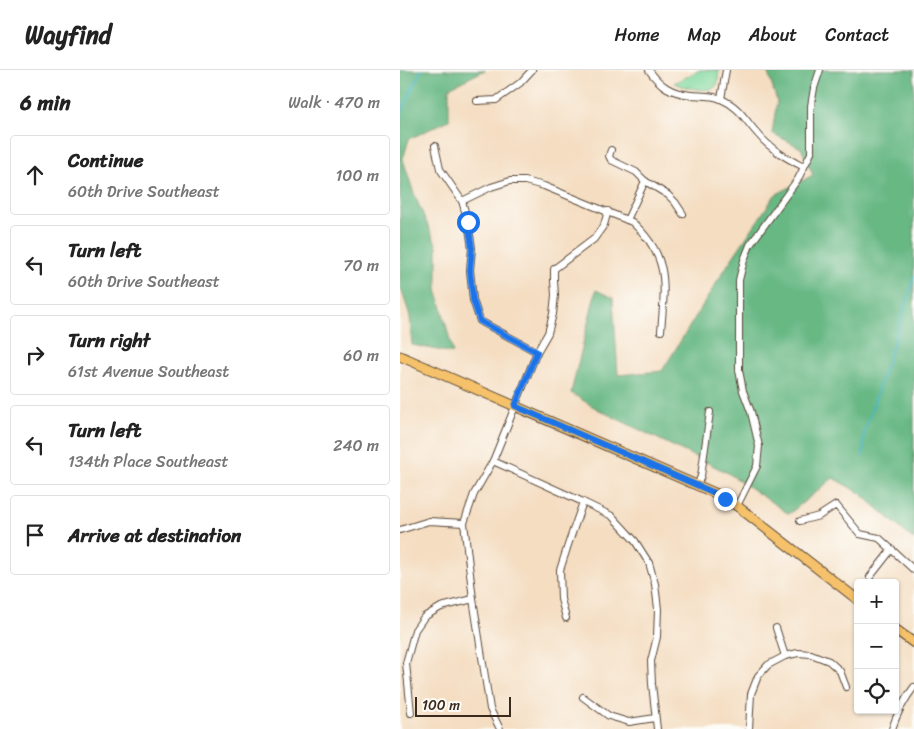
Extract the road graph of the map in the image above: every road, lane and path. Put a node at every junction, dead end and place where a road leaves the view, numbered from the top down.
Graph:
1 (532, 70) edge
2 (650, 70) edge
3 (726, 70) edge
4 (820, 70) edge
5 (721, 99) junction
6 (476, 101) dead end
7 (435, 146) dead end
8 (611, 150) dead end
9 (804, 167) junction
10 (645, 181) junction
11 (462, 200) junction
12 (608, 211) junction
13 (684, 214) dead end
14 (627, 220) junction
15 (660, 331) dead end
16 (537, 352) junction
17 (400, 356) edge
18 (515, 406) junction
19 (710, 412) dead end
20 (493, 461) junction
21 (697, 486) junction
22 (583, 502) junction
23 (737, 506) junction
24 (800, 521) dead end
25 (464, 524) junction
26 (400, 530) edge
27 (892, 549) junction
28 (914, 570) edge
29 (870, 577) dead end
30 (854, 597) edge
31 (473, 599) junction
32 (566, 618) dead end
33 (776, 628) dead end
34 (899, 633) edge
35 (914, 643) edge
36 (785, 656) junction
37 (846, 687) dead end
38 (914, 687) edge
39 (583, 697) dead end
40 (411, 712) dead end
41 (655, 718) junction
42 (500, 729) edge
43 (658, 729) edge
44 (749, 729) edge
45 (892, 729) edge

1 - 6 street
2 - 5 street
3 - 5 street
4 - 9 street
5 - 9 street
7 - 11 street
8 - 10 street
9 - 23 street
10 - 13 street
10 - 14 street
11 - 12 street
11 - 16 street
12 - 14 street
12 - 16 street
14 - 15 street
16 - 18 street
17 - 18 main road
18 - 20 street
18 - 21 main road
19 - 21 street
20 - 22 street
20 - 25 street
21 - 23 main road
22 - 32 street
22 - 41 street
23 - 30 main road
24 - 27 street
25 - 26 street
25 - 31 street
27 - 28 street
27 - 29 street
31 - 40 street
31 - 42 street
33 - 36 street
34 - 35 main road
36 - 37 street
36 - 44 street
38 - 45 street
39 - 41 street
41 - 43 street

